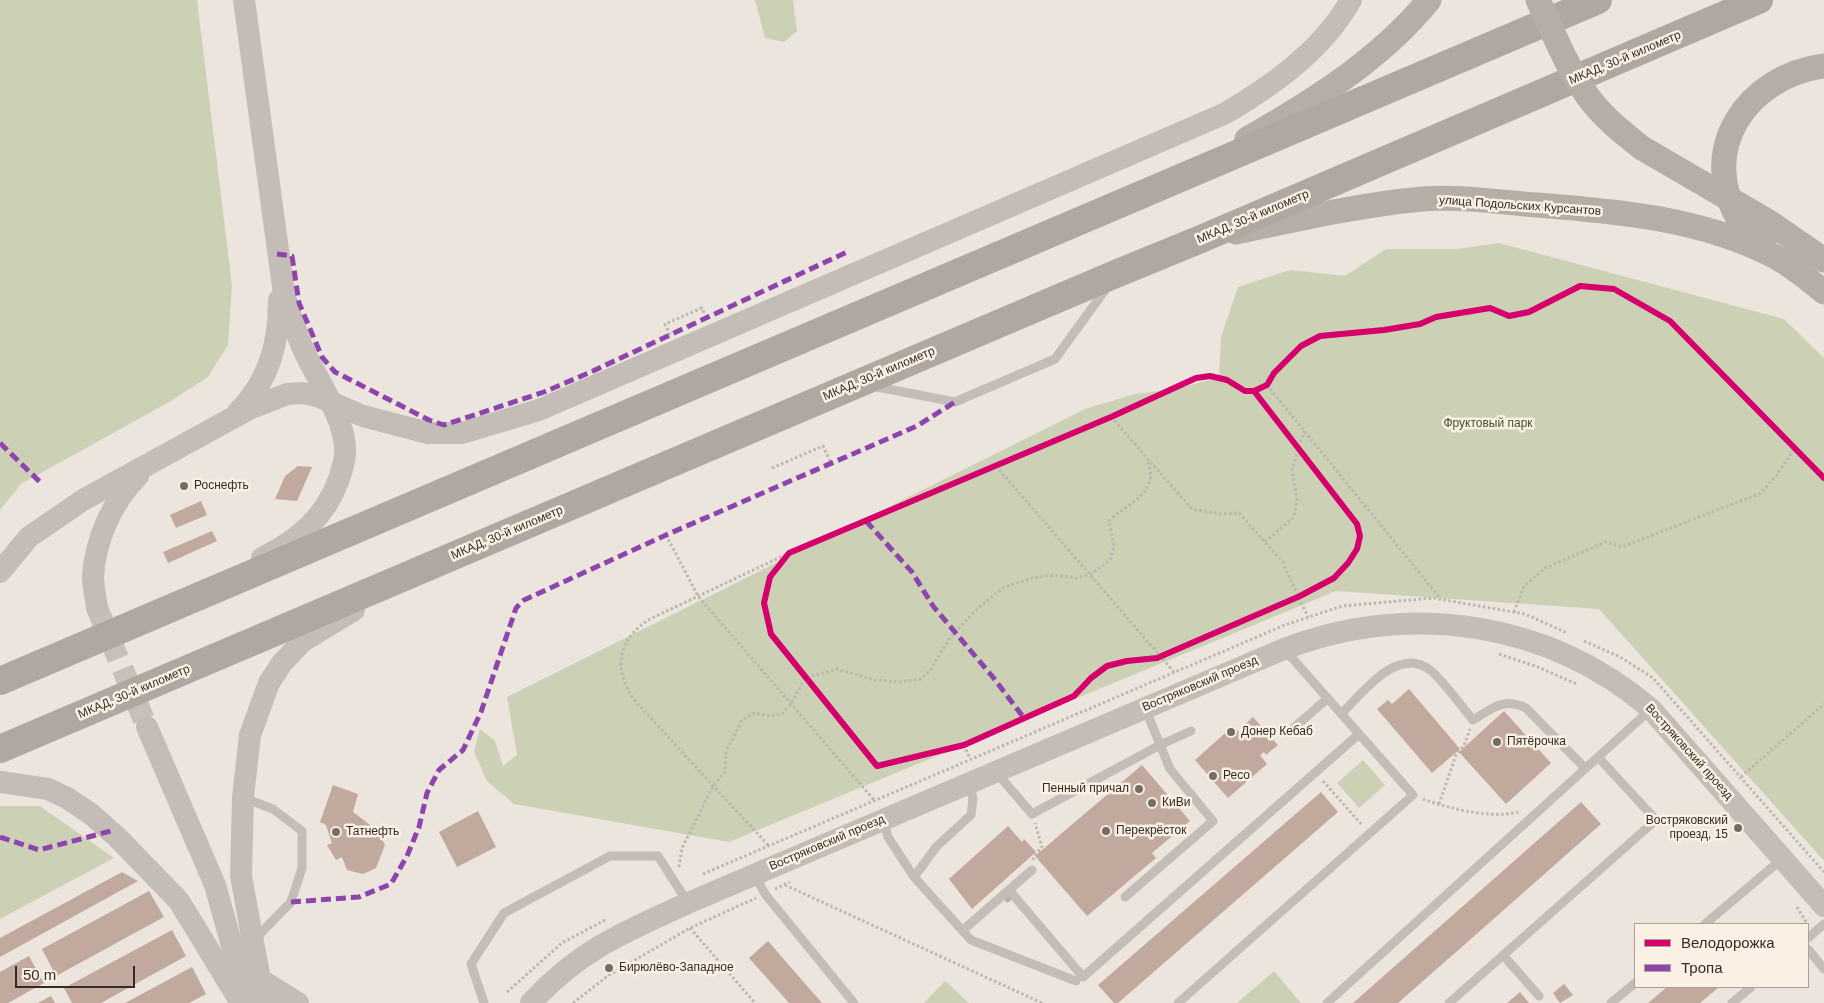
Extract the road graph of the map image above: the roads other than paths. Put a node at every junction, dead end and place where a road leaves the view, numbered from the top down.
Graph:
1 (244, 0) edge
2 (1351, 0) edge
3 (1429, 0) edge
4 (1538, 0) edge
5 (1759, 0) edge
6 (1588, 3) edge
7 (1824, 66) edge
8 (1177, 180) junction
9 (1201, 240) junction
10 (277, 254) junction
11 (1772, 255) junction
12 (1824, 260) edge
13 (1118, 273) junction
14 (1824, 292) edge
15 (859, 383) junction
16 (330, 402) junction
17 (224, 422) junction
18 (169, 453) junction
19 (451, 557) junction
20 (0, 572) edge
21 (97, 608) tunnel mouth
22 (137, 623) junction
23 (1284, 649) junction
24 (0, 681) edge
25 (1328, 698) junction
26 (1145, 708) junction
27 (1651, 708) junction
28 (1341, 714) junction
29 (148, 727) tunnel mouth
30 (1191, 731) dead end
31 (1288, 733) dead end
32 (1359, 734) junction
33 (1160, 745) junction
34 (0, 749) edge
35 (1598, 757) junction
36 (1585, 768) junction
37 (996, 771) junction
38 (0, 782) edge
39 (968, 783) junction
40 (243, 797) junction
41 (878, 810) junction
42 (1783, 858) junction
43 (1032, 870) road end
44 (754, 874) junction
45 (914, 877) junction
46 (1009, 890) junction
47 (682, 894) junction
48 (1125, 897) dead end
49 (1824, 906) edge
50 (222, 909) junction
51 (1706, 923) edge
52 (1824, 924) edge
53 (963, 930) junction
54 (1809, 937) edge
55 (253, 941) junction
56 (1809, 950) edge
57 (1504, 955) junction
58 (1824, 969) edge
59 (262, 980) junction
60 (1076, 981) dead end
61 (1634, 984) edge
62 (1750, 988) edge
63 (1539, 996) dead end
64 (241, 1003) edge
65 (248, 1003) edge
66 (267, 1003) edge
67 (298, 1003) edge
68 (484, 1003) edge
69 (531, 1003) edge
70 (854, 1003) edge
71 (1178, 1003) edge
72 (1326, 1003) edge
73 (1449, 1003) edge
74 (1611, 1003) edge
75 (1732, 1003) edge

1 - 10 street
2 - 16 street
3 - 8 main road
4 - 12 main road, bridge
5 - 9 highway, МКАД, 30-й километр
6 - 8 highway
7 - 11 main road
8 - 22 highway
9 - 11 main road, улица Подольских Курсантов
9 - 13 highway, МКАД, 30-й километр
10 - 16 street
10 - 17 street
11 - 14 main road, улица Подольских Курсантов
13 - 15 highway, МКАД, 30-й километр
13 - 15 lane
15 - 19 highway, МКАД, 30-й километр
16 - 17 street
16 - 22 street
17 - 18 street
18 - 20 street
18 - 21 street
19 - 34 highway, МКАД, 30-й километр
19 - 40 street
22 - 24 highway
23 - 25 lane
23 - 26 street, Востряковский проезд
23 - 27 street, Востряковский проезд
25 - 28 lane
25 - 31 lane
26 - 33 lane
26 - 37 street, Востряковский проезд
27 - 35 lane
27 - 42 street, Востряковский проезд
28 - 32 lane
28 - 36 lane
29 - 50 street
30 - 33 lane
32 - 46 lane
32 - 71 lane
33 - 37 lane
33 - 48 lane
35 - 36 lane
35 - 57 lane
36 - 72 lane
37 - 39 street, Востряковский проезд
38 - 64 street
39 - 41 street, Востряковский проезд
39 - 45 lane
40 - 55 street
40 - 55 lane
41 - 44 street, Востряковский проезд
41 - 45 lane
42 - 49 street, Востряковский проезд
42 - 51 lane
43 - 46 lane
44 - 47 street, Востряковский проезд
44 - 70 lane
45 - 53 lane
46 - 53 lane
47 - 68 lane
47 - 69 street, Востряковский проезд
50 - 59 street
50 - 65 street
52 - 54 lane
53 - 60 lane
55 - 59 street
56 - 58 lane
57 - 63 lane
57 - 73 lane
59 - 66 street
59 - 67 street
61 - 74 lane
62 - 75 lane

